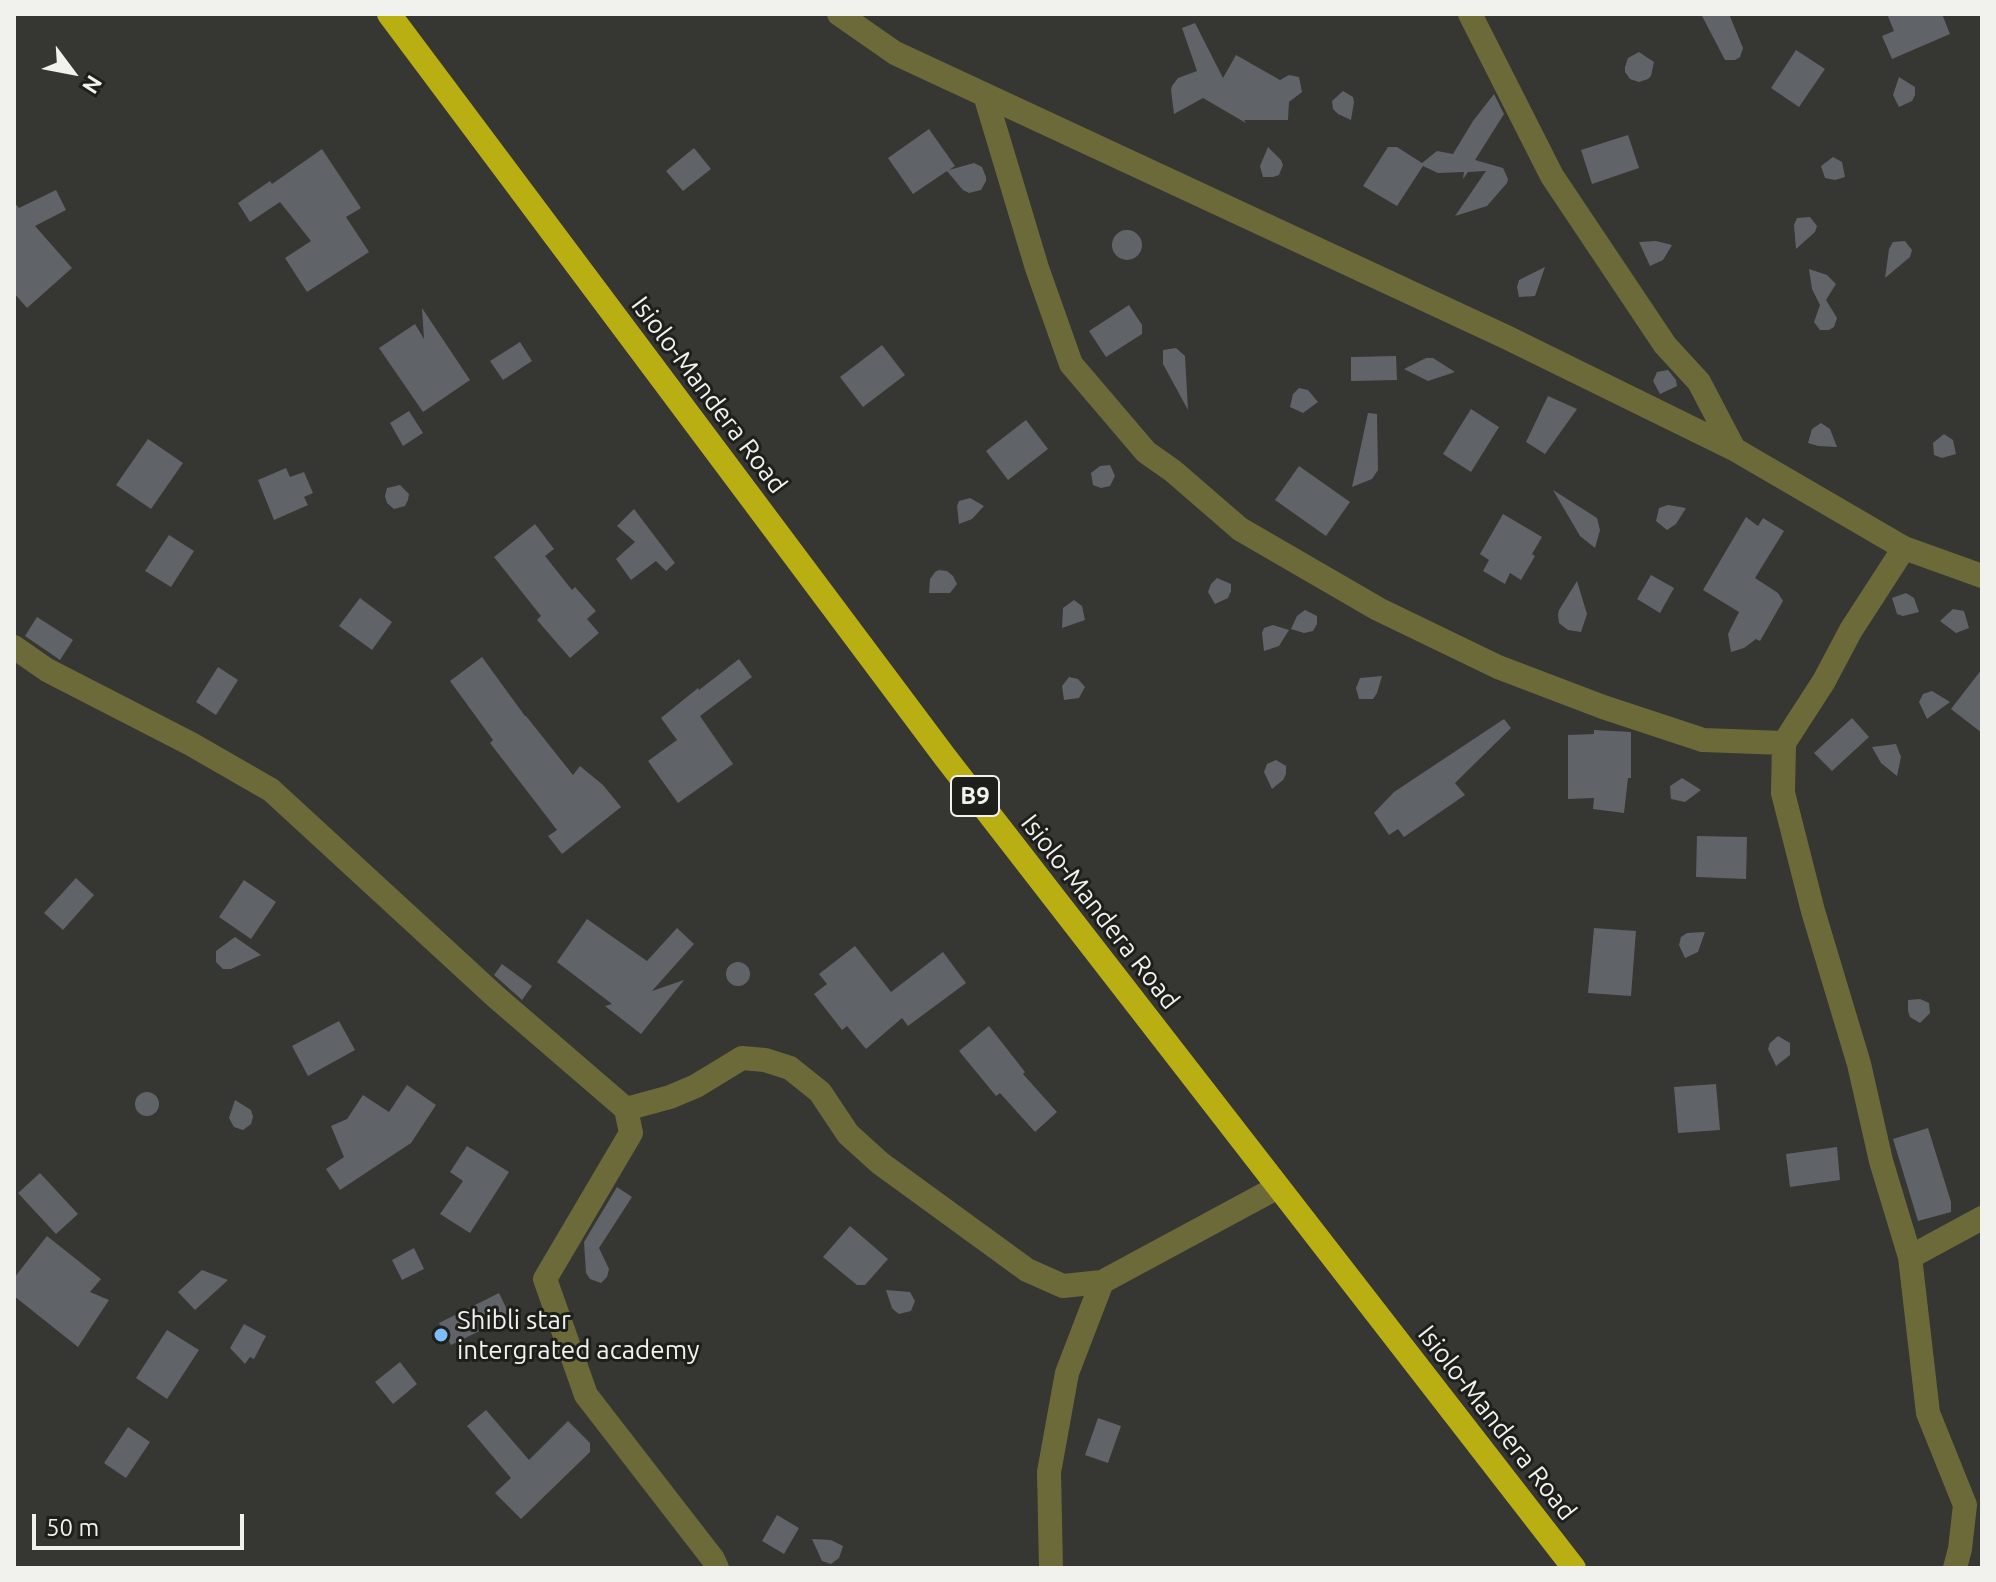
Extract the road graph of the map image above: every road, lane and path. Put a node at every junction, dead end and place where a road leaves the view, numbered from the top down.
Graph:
1 (389, 14) edge
2 (839, 14) edge
3 (1470, 14) edge
4 (985, 95) junction
5 (1734, 449) junction
6 (1904, 548) junction
7 (1982, 576) edge
8 (14, 647) edge
9 (1784, 743) junction
10 (626, 1109) junction
11 (1278, 1187) junction
12 (1982, 1218) edge
13 (1910, 1257) junction
14 (1102, 1282) junction
15 (1973, 1500) edge
16 (717, 1568) edge
17 (1051, 1568) edge
18 (1574, 1568) edge
19 (1955, 1568) edge

1 - 11 highway, Isiolo-Mandera Road / B9
2 - 4 street
3 - 5 street
4 - 5 street
4 - 9 street
5 - 6 street
6 - 7 street
6 - 9 street
8 - 10 street
9 - 13 street
10 - 14 street
10 - 16 street
11 - 14 street
11 - 18 highway, Isiolo-Mandera Road / B9
12 - 13 street
13 - 15 street
14 - 17 street
15 - 19 street

